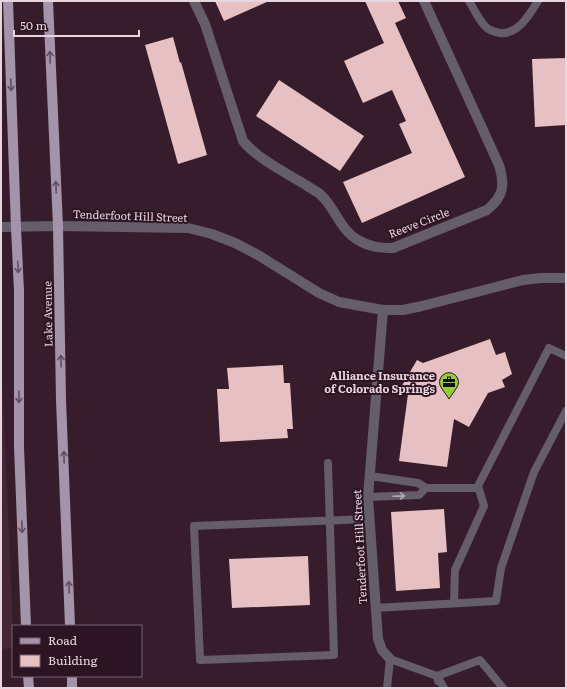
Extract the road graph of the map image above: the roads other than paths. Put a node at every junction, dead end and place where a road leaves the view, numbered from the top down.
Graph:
1 (8, 1) edge
2 (48, 1) edge
3 (194, 1) edge
4 (424, 1) edge
5 (469, 1) edge
6 (538, 1) edge
7 (58, 226) junction
8 (1, 227) edge
9 (16, 228) junction
10 (566, 278) edge
11 (383, 310) junction
12 (566, 356) edge
13 (566, 411) edge
14 (328, 463) dead end
15 (370, 476) junction
16 (426, 488) junction
17 (478, 488) junction
18 (368, 497) junction
19 (369, 519) junction
20 (329, 521) junction
21 (454, 604) junction
22 (375, 608) junction
23 (26, 625) edge
24 (70, 625) edge
25 (390, 659) junction
26 (437, 676) junction
27 (28, 677) edge
28 (72, 677) edge
29 (29, 688) edge
30 (72, 688) edge
31 (387, 688) edge
32 (440, 688) edge
33 (444, 688) edge
34 (504, 688) edge

1 -> 9 main road
7 -> 2 main road, Lake Avenue
3 - 4 street, Reeve Circle
5 - 6 lane
7 - 9 street, Tenderfoot Hill Street
7 - 11 street, Tenderfoot Hill Street
24 -> 7 main road, Lake Avenue
8 - 9 street, Tenderfoot Hill Street
9 -> 23 main road
10 - 11 street, Tenderfoot Hill Street
11 - 15 street, Tenderfoot Hill Street
12 - 17 lane
13 - 21 lane
14 - 20 lane
15 - 16 lane
15 - 18 street, Tenderfoot Hill Street
16 - 17 lane
18 -> 16 lane
17 - 21 lane
18 - 19 street, Tenderfoot Hill Street
19 - 20 lane
19 - 22 street, Tenderfoot Hill Street
20 - 20 lane
21 - 22 lane
22 - 25 street, Tenderfoot Hill Street
25 - 26 lane
25 - 31 lane
26 - 32 lane
26 - 33 lane
26 - 34 lane
27 - 29 main road
28 - 30 main road

